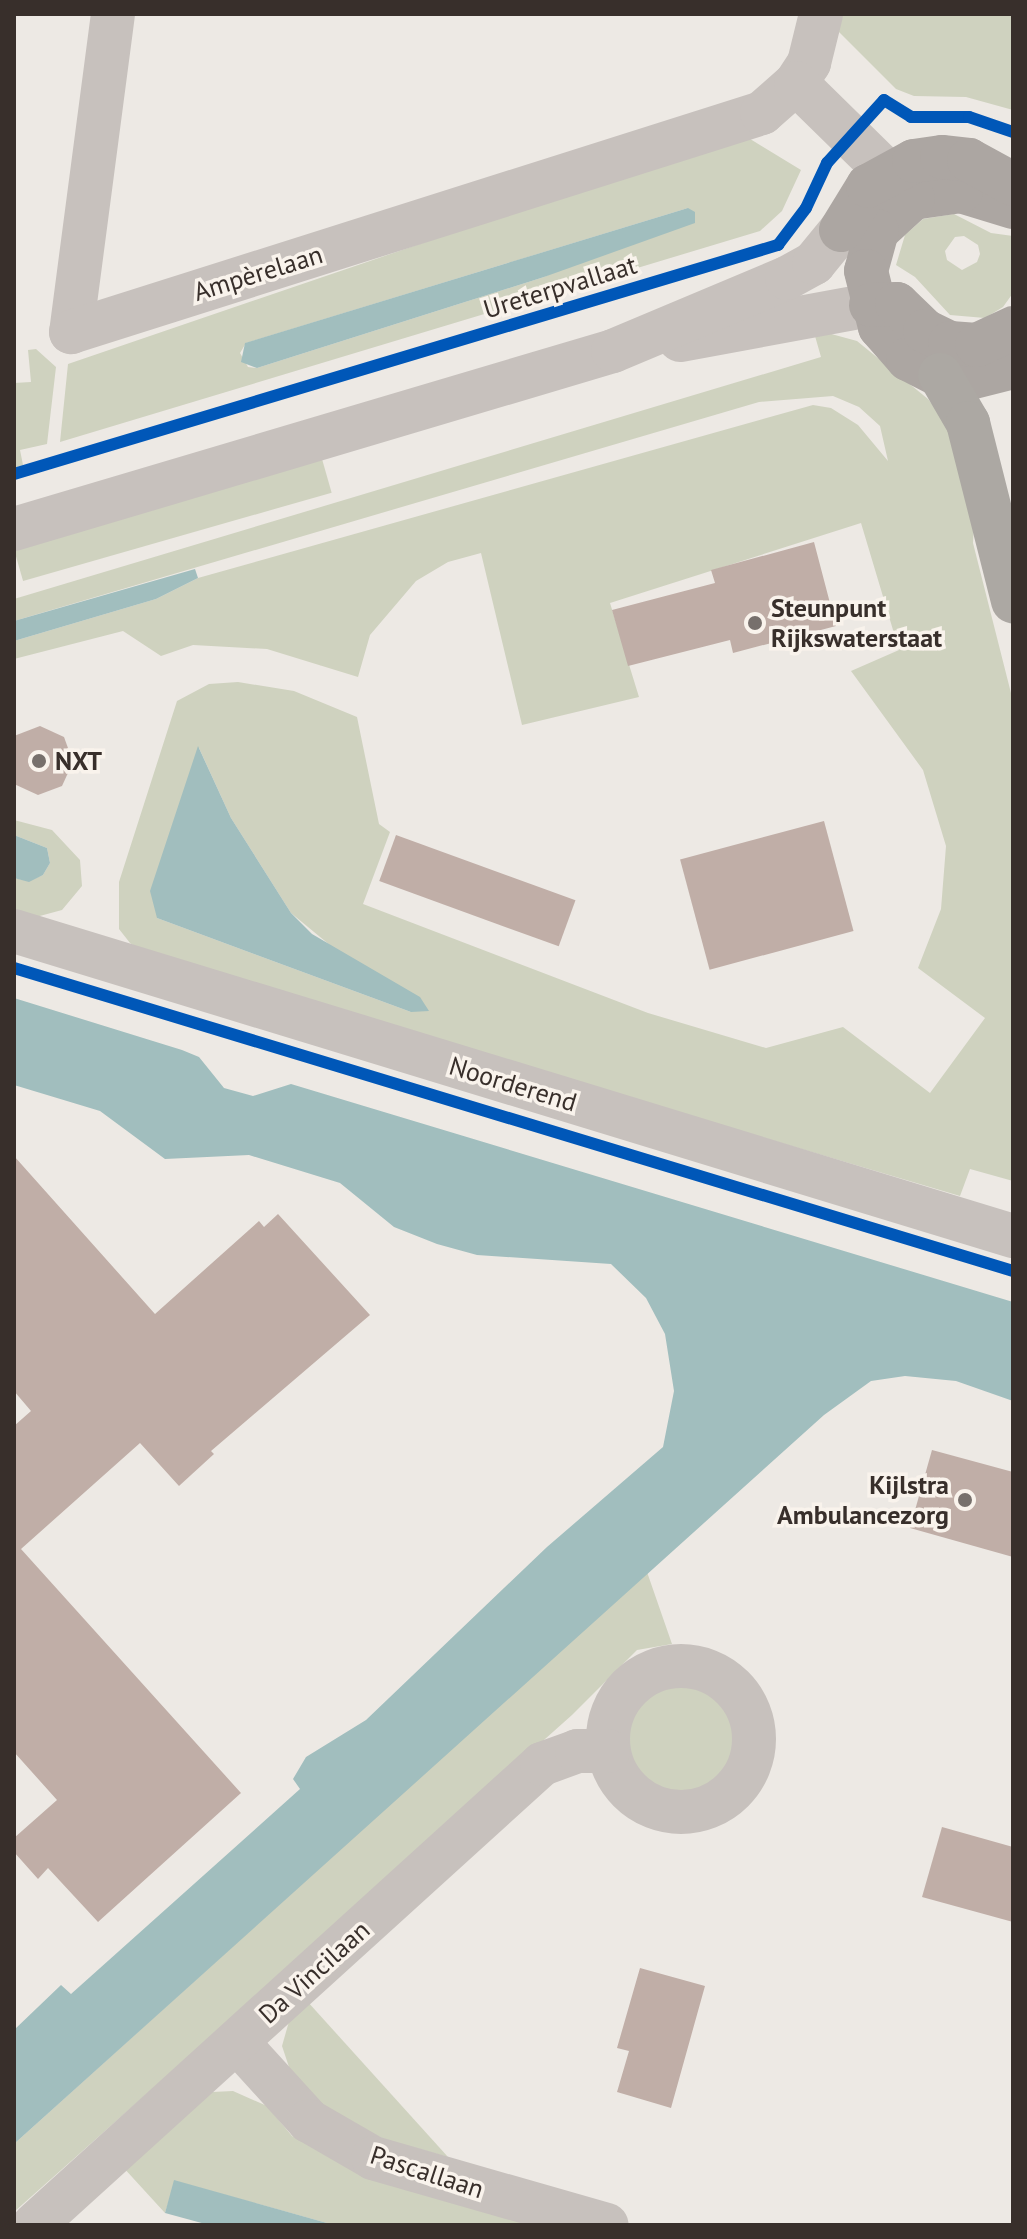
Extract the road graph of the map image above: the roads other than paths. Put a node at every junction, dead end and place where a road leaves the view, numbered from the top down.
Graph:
1 (113, 14) edge
2 (821, 14) edge
3 (796, 83) junction
4 (1012, 188) edge
5 (888, 193) junction
6 (841, 230) joint
7 (871, 305) junction
8 (1013, 328) edge
9 (613, 351) junction
10 (1013, 367) edge
11 (940, 375) junction
12 (15, 530) edge
13 (1013, 601) edge
14 (14, 931) edge
15 (1013, 1236) edge
16 (608, 1751) dead end
17 (237, 2042) junction
18 (34, 2225) edge
19 (607, 2225) edge

1 - 3 street, Ampèrelaan
2 - 3 street, Ampèrelaan
3 - 5 street
4 - 5 main road
5 - 6 main road
5 - 7 main road
6 - 9 street
7 - 8 main road
7 - 9 street
7 - 11 main road
9 - 12 street
10 - 11 main road
11 - 13 highway
14 - 15 street, Noorderend
16 - 17 street, Da Vincilaan
17 - 18 street, Da Vincilaan
17 - 19 street, Pascallaan

